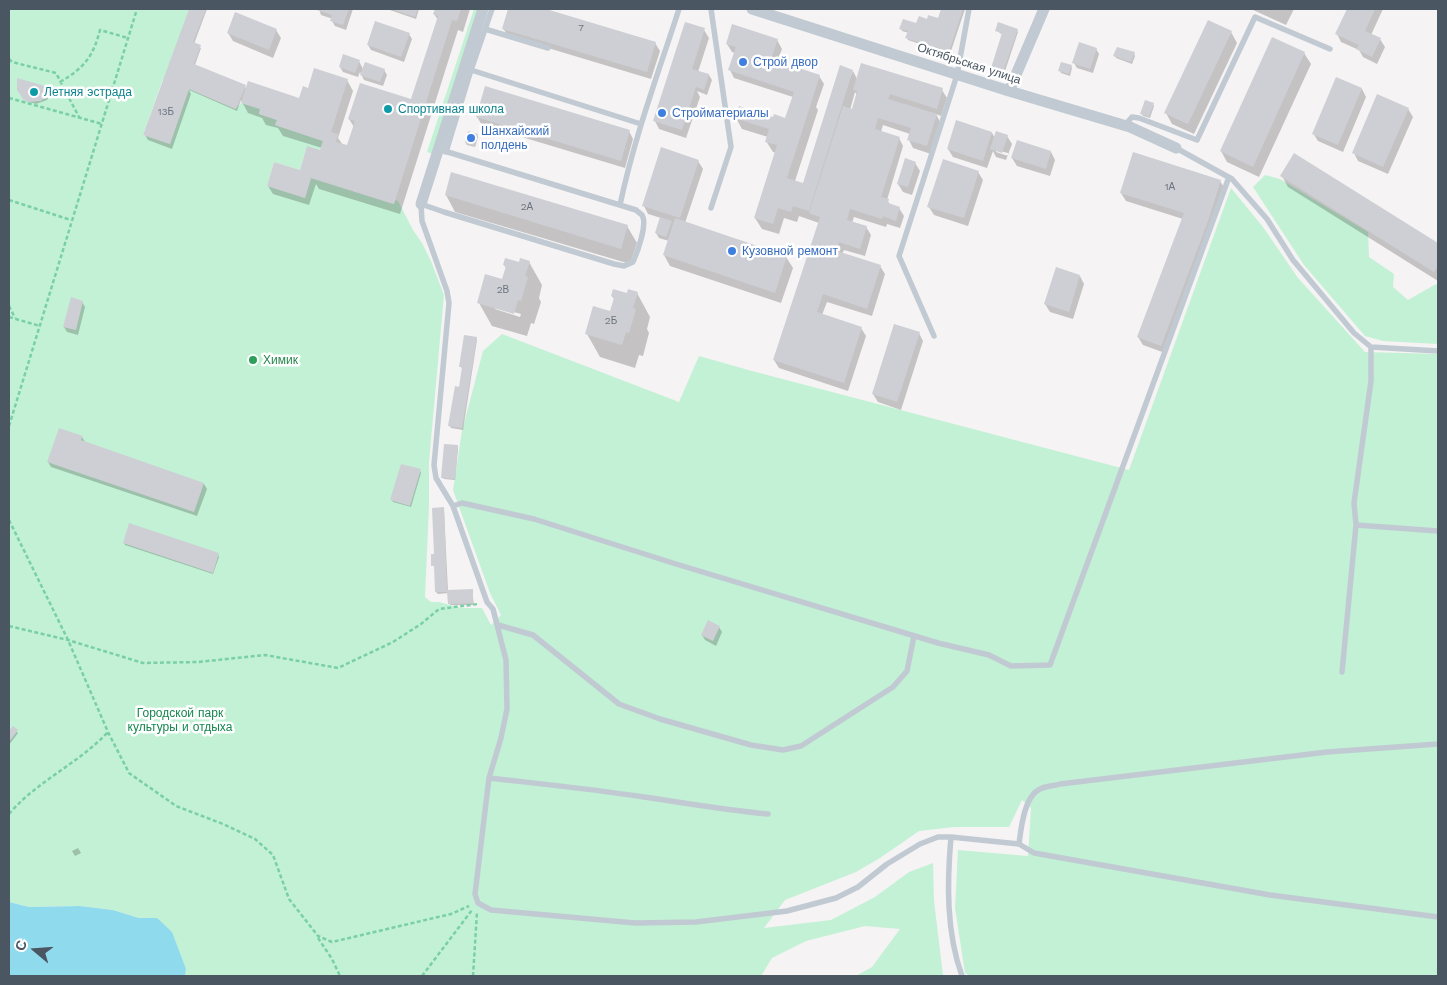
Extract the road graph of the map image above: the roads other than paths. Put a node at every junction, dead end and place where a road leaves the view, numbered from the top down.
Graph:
1 (483, 9) edge
2 (492, 9) edge
3 (679, 9) edge
4 (711, 9) edge
5 (752, 9) edge
6 (969, 9) edge
7 (1044, 9) edge
8 (485, 29) junction
9 (548, 48) dead end
10 (1330, 49) dead end
11 (471, 70) junction
12 (956, 75) junction
13 (1009, 91) junction
14 (642, 124) junction
15 (1125, 125) junction
16 (1176, 148) joint
17 (442, 150) junction
18 (1229, 177) junction
19 (421, 204) junction
20 (620, 205) junction
21 (711, 208) dead end
22 (934, 336) dead end
23 (1371, 347) junction
24 (1438, 351) edge
25 (453, 506) junction
26 (1356, 525) junction
27 (1438, 531) edge
28 (498, 625) junction
29 (914, 636) junction
30 (1342, 672) dead end
31 (1438, 744) edge
32 (489, 778) junction
33 (768, 814) dead end
34 (951, 837) junction
35 (1019, 844) junction
36 (1438, 917) edge
37 (962, 976) edge

1 - 17 street
2 - 8 lane
3 - 14 lane
4 - 21 lane
5 - 12 street, Октябрьская улица
6 - 12 lane
7 - 13 street
8 - 9 lane
8 - 11 lane
10 - 15 lane
11 - 14 lane
11 - 17 lane
12 - 13 street, Октябрьская улица
12 - 22 lane
13 - 15 street, Октябрьская улица
14 - 20 lane
15 - 16 street, Октябрьская улица
16 - 18 lane
17 - 19 street
17 - 20 lane
18 - 23 lane
18 - 29 lane
19 - 20 lane
19 - 25 lane
23 - 24 lane
23 - 26 lane
25 - 28 lane
25 - 29 lane
26 - 27 lane
26 - 30 lane
28 - 29 lane
28 - 32 lane
31 - 35 lane
32 - 33 lane
32 - 34 lane
34 - 35 lane
34 - 37 lane
35 - 36 lane

